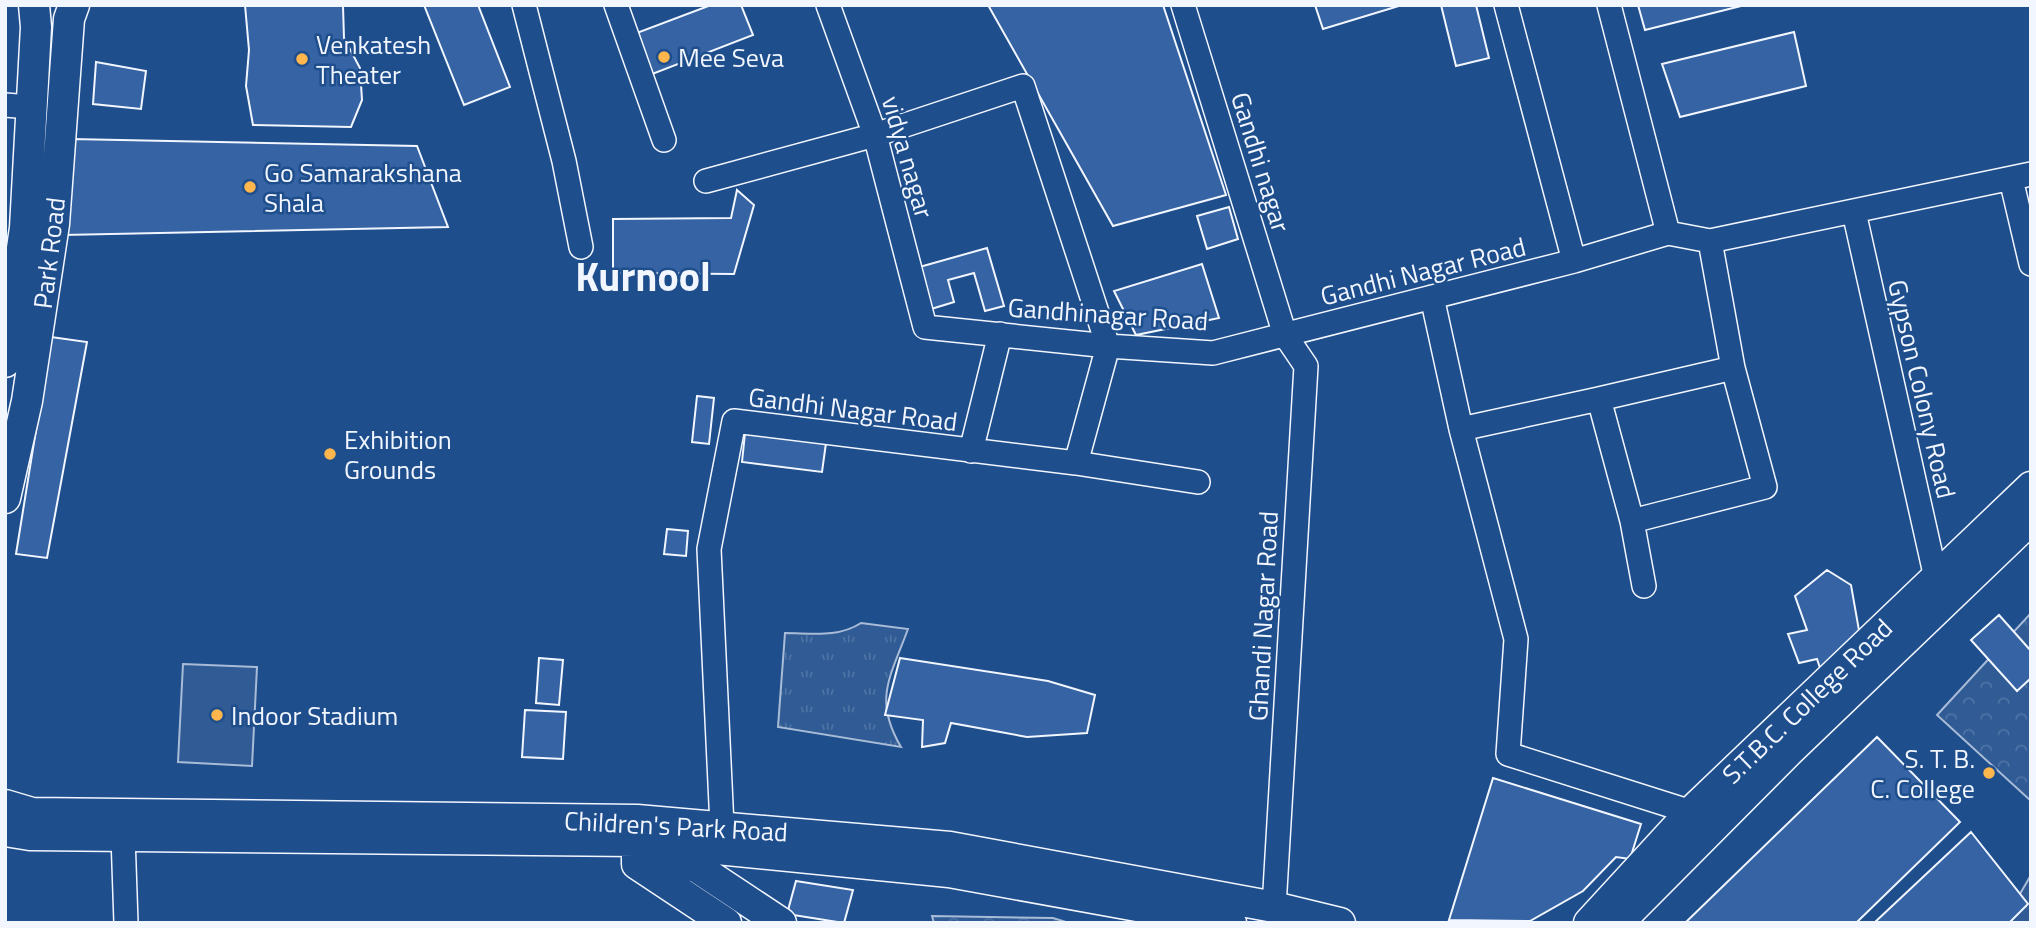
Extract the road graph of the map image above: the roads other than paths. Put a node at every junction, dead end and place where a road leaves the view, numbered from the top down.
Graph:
1 (34, 5) edge
2 (74, 5) edge
3 (524, 5) edge
4 (616, 5) edge
5 (828, 5) edge
6 (1182, 5) edge
7 (1506, 5) edge
8 (1609, 5) edge
9 (18, 106) edge
10 (876, 135) junction
11 (664, 140) dead end
12 (2021, 177) edge
13 (706, 181) dead end
14 (1854, 212) junction
15 (1668, 233) junction
16 (1710, 241) junction
17 (581, 247) dead end
18 (1574, 261) junction
19 (2031, 264) edge
20 (1432, 296) junction
21 (925, 327) joint
22 (1000, 334) junction
23 (1286, 335) junction
24 (1108, 346) junction
25 (5, 362) edge
26 (1733, 368) junction
27 (1599, 399) junction
28 (1461, 429) junction
29 (971, 451) junction
30 (1076, 463) junction
31 (1198, 482) dead end
32 (2031, 487) edge
33 (5, 498) edge
34 (2031, 519) edge
35 (1632, 521) junction
36 (1936, 578) junction
37 (1644, 586) dead end
38 (5, 805) edge
39 (1691, 812) junction
40 (722, 826) junction
41 (636, 830) junction
42 (5, 831) edge
43 (123, 836) junction
44 (1275, 907) junction
45 (126, 923) edge
46 (726, 923) edge
47 (781, 923) edge
48 (1231, 923) edge
49 (1340, 923) edge
50 (1590, 923) edge
51 (1618, 923) edge

1 - 9 main road, Park Road
2 - 33 main road, Park Road
3 - 17 street
4 - 11 street
5 - 10 street, vidya nagar
6 - 23 street, Gandhi nagar
7 - 18 street
8 - 15 street
9 - 25 main road, Park Road
10 - 13 street
10 - 21 street, vidya nagar
10 - 24 street
12 - 14 street
12 - 19 street
14 - 16 street
14 - 36 street, Gypson Colony Road
15 - 16 street
15 - 18 street, Gandhi Nagar Road
16 - 26 street
18 - 20 street, Gandhi Nagar Road
20 - 23 street, Gandhi Nagar Road
20 - 28 street
21 - 22 street, Gandhinagar Road
22 - 24 street, Gandhinagar Road
22 - 29 street
23 - 24 street, Gandhinagar Road
23 - 44 street, Ghandi Nagar Road
24 - 30 street
26 - 27 street
26 - 35 street
27 - 28 street
27 - 35 street
28 - 39 street
29 - 30 street, Gandhi Nagar Road
29 - 40 street, Gandhi Nagar Road
30 - 31 street, Gandhi Nagar Road
32 - 36 main road, S.T.B.C. College Road
34 - 51 main road, S.T.B.C. College Road
35 - 37 street
36 - 39 main road, S.T.B.C. College Road
38 - 41 main road, Children's Park Road
39 - 50 main road, S.T.B.C. College Road
40 - 41 main road, Children's Park Road
40 - 44 main road, Children's Park Road
41 - 43 main road, Children's Park Road
41 - 46 main road
41 - 47 main road
41 - 48 main road, Children's Park Road
42 - 43 main road, Children's Park Road
43 - 45 street
44 - 49 main road, Children's Park Road

